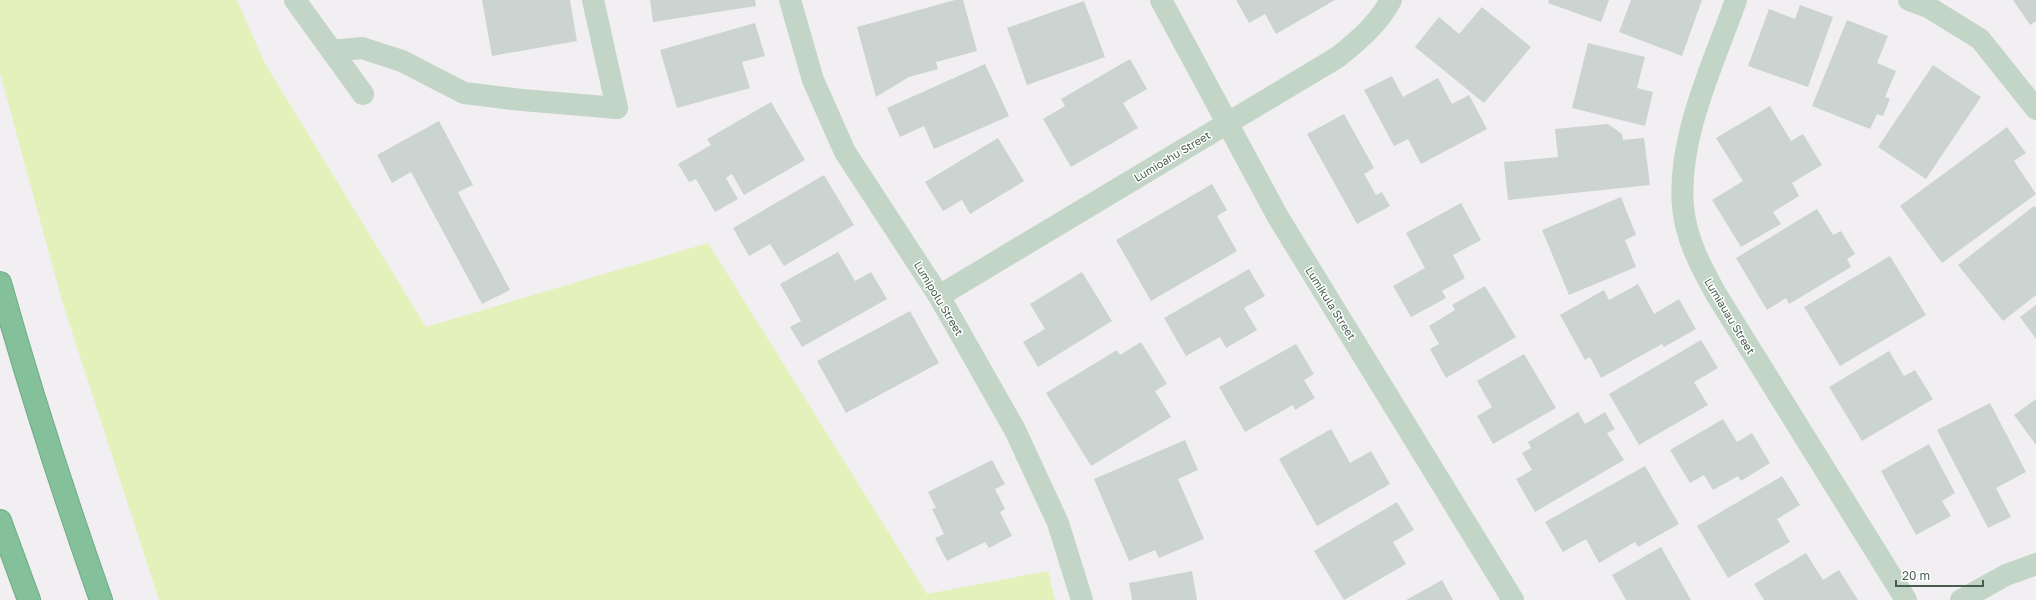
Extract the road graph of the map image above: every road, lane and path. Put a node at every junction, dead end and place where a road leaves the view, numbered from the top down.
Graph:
1 (294, 0) edge
2 (593, 0) edge
3 (790, 0) edge
4 (1161, 0) edge
5 (1392, 0) edge
6 (1736, 0) edge
7 (1909, 0) edge
8 (332, 51) junction
9 (363, 94) dead end
10 (2036, 109) edge
11 (1228, 123) junction
12 (0, 283) edge
13 (939, 296) junction
14 (0, 521) edge
15 (2036, 564) edge
16 (30, 600) edge
17 (101, 600) edge
18 (1082, 600) edge
19 (1513, 600) edge
20 (1906, 600) edge
21 (1961, 600) edge

1 - 8 street
2 - 8 street
3 - 13 street, Lumipolu Street
4 - 11 street, Lumikula Street
5 - 11 street, Lumioahu Street
6 - 20 street, Lumiauau Street
7 - 10 street
8 - 9 street
11 - 13 street, Lumioahu Street
11 - 19 street, Lumikula Street
12 - 17 highway
13 - 18 street, Lumipolu Street
14 - 16 highway
15 - 21 street

